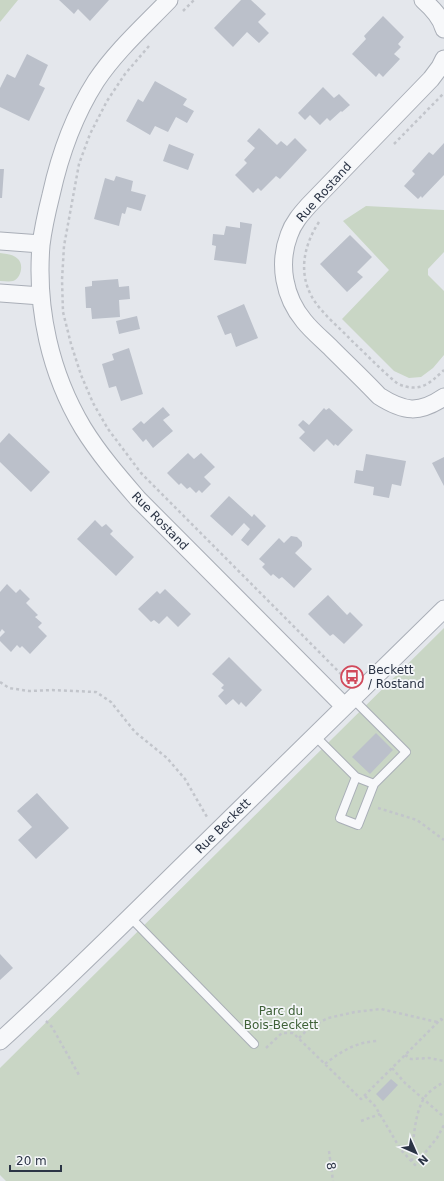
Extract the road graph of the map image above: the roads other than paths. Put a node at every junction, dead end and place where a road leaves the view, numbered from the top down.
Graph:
1 (169, 0) edge
2 (423, 0) edge
3 (444, 29) edge
4 (444, 58) edge
5 (0, 241) edge
6 (41, 244) junction
7 (0, 293) edge
8 (41, 296) junction
9 (444, 397) edge
10 (444, 609) edge
11 (352, 699) junction
12 (314, 736) junction
13 (356, 777) junction
14 (374, 784) junction
15 (130, 917) junction
16 (0, 1040) edge
17 (254, 1044) dead end

1 - 6 street, Rue Rostand
2 - 3 street
4 - 9 street, Rue Rostand
5 - 6 street
6 - 8 street, Rue Rostand
7 - 8 street
8 - 11 street, Rue Rostand
10 - 11 street, Rue Beckett
11 - 12 street, Rue Beckett
11 - 14 lane
12 - 13 lane
12 - 15 street, Rue Beckett
13 - 14 lane
13 - 14 lane
15 - 16 street, Rue Beckett
15 - 17 lane

